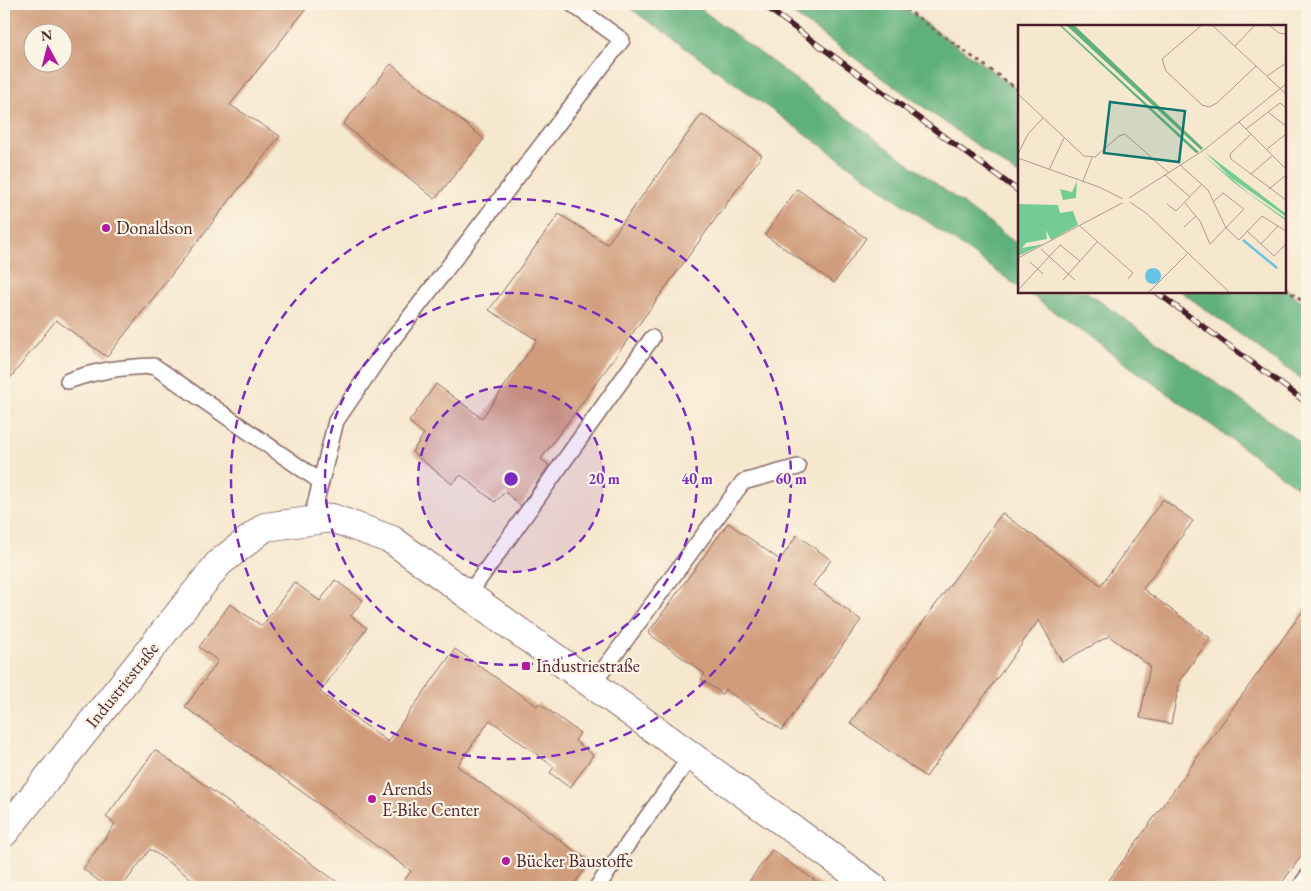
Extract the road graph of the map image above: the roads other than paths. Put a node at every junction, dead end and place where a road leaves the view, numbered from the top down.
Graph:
1 (572, 4) edge
2 (652, 338) dead end
3 (68, 381) dead end
4 (798, 467) dead end
5 (321, 482) junction
6 (311, 521) junction
7 (468, 595) junction
8 (592, 685) junction
9 (691, 756) junction
10 (4, 832) edge
11 (1307, 877) edge
12 (597, 887) edge
13 (873, 887) edge
14 (1300, 887) edge

1 - 5 lane
2 - 7 lane
3 - 5 lane
4 - 8 lane
5 - 6 lane
6 - 7 street, Industriestraße
6 - 10 street, Industriestraße
7 - 8 street, Industriestraße
8 - 9 street, Industriestraße
9 - 12 lane
9 - 13 street, Industriestraße
11 - 14 lane

